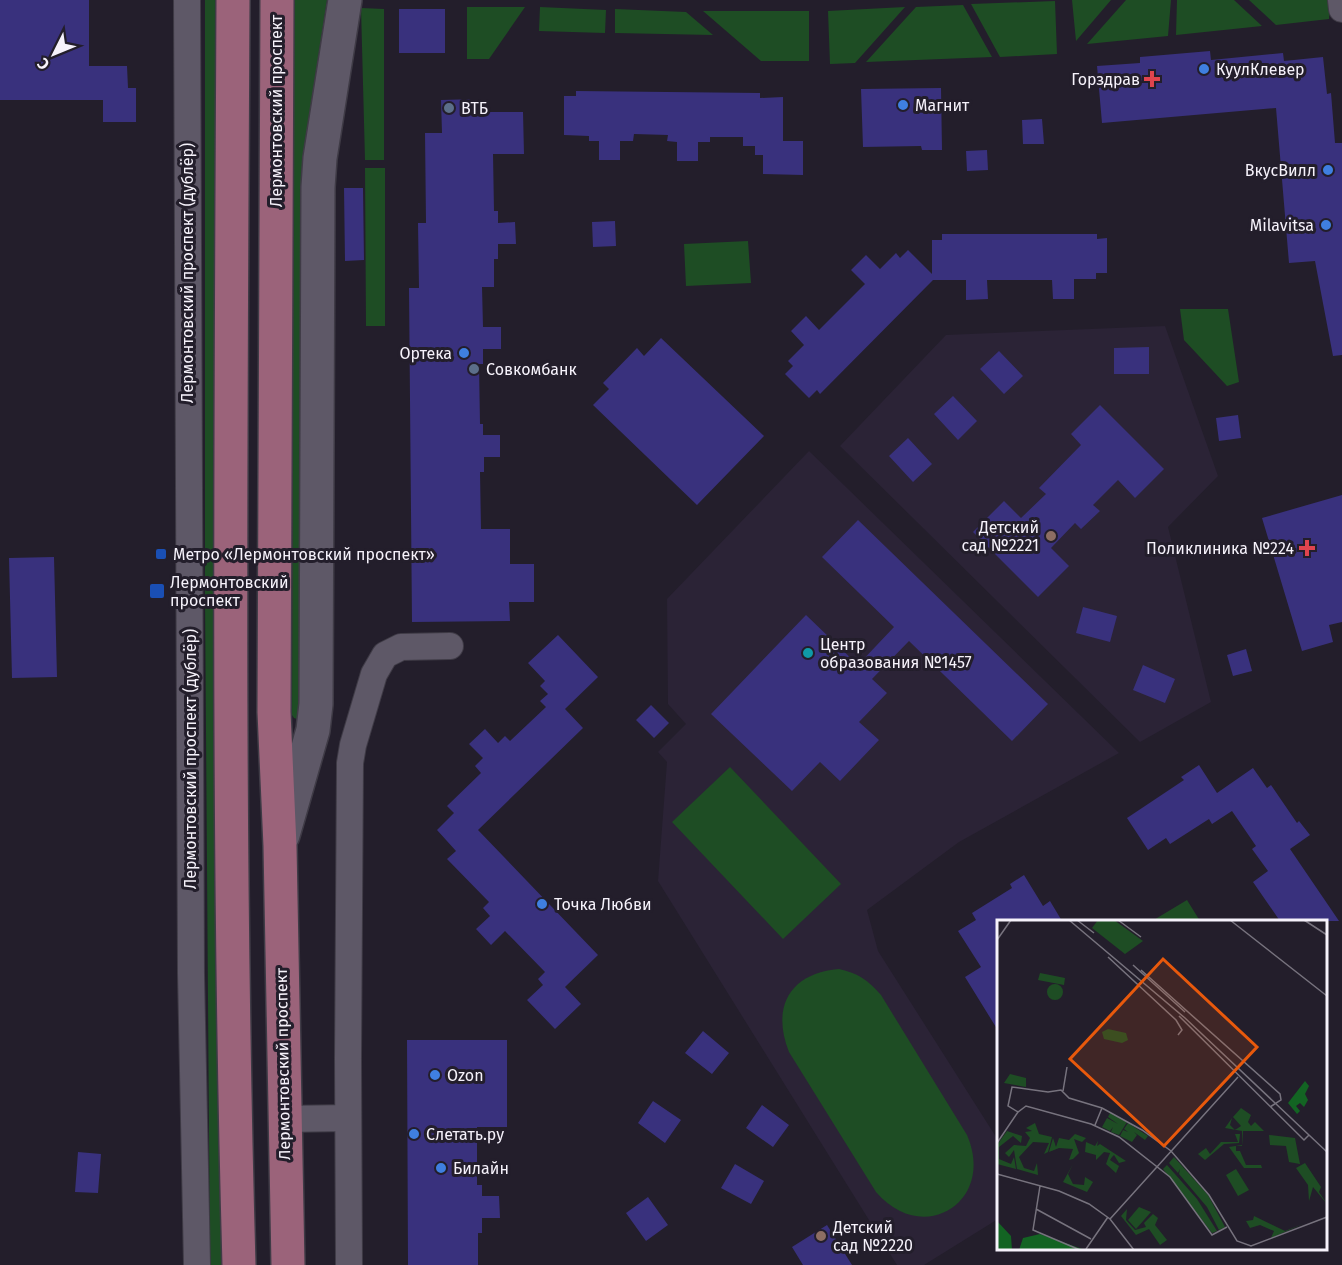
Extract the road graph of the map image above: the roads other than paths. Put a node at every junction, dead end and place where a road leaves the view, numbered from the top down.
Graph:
1 (187, 0) edge
2 (233, 0) edge
3 (277, 0) edge
4 (345, 0) edge
5 (1341, 0) edge
6 (1342, 9) edge
7 (450, 646) dead end
8 (280, 846) junction
9 (348, 1118) junction
10 (284, 1119) junction
11 (349, 1258) edge
12 (197, 1265) edge
13 (239, 1265) edge
14 (288, 1265) edge

1 - 12 street, Лермонтовский проспект (дублёр)
2 - 13 main road
3 - 8 main road, Лермонтовский проспект
4 - 8 street
5 - 6 street
7 - 9 street
8 - 10 main road, Лермонтовский проспект
9 - 10 street
9 - 11 street
10 - 14 main road, Лермонтовский проспект

